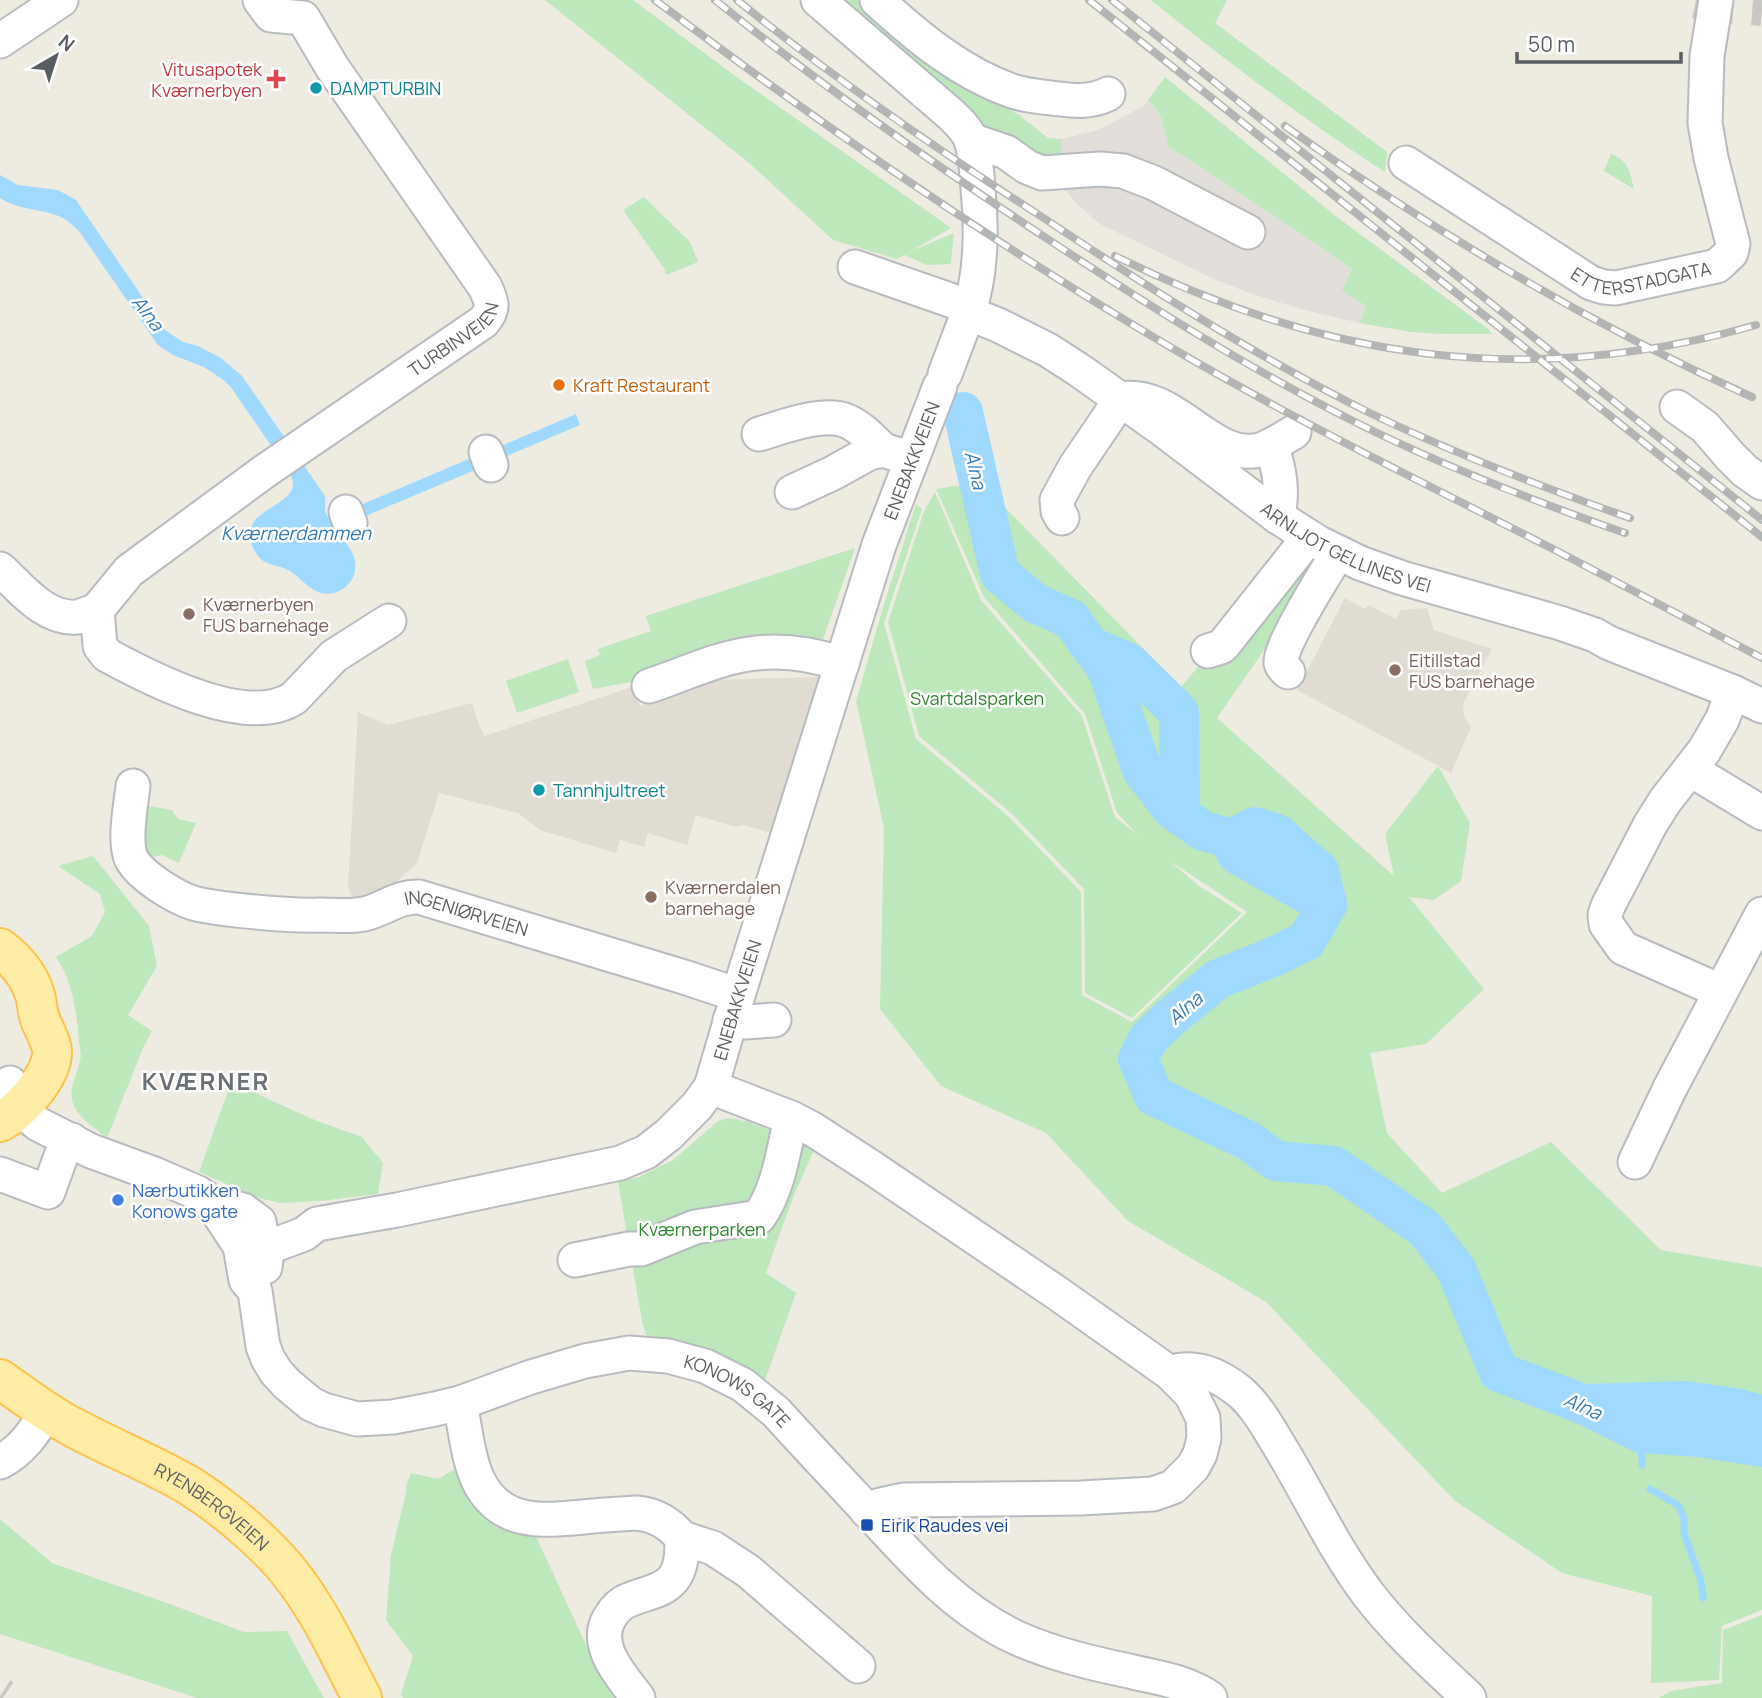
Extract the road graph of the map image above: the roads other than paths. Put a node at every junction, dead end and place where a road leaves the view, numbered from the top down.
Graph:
1 (61, 0) edge
2 (260, 0) edge
3 (818, 0) edge
4 (877, 0) edge
5 (1716, 0) edge
6 (305, 9) edge
7 (0, 41) edge
8 (1108, 94) dead end
9 (971, 140) junction
10 (1406, 163) dead end
11 (1248, 232) dead end
12 (855, 267) dead end
13 (969, 311) junction
14 (1121, 399) junction
15 (1676, 407) dead end
16 (759, 434) dead end
17 (897, 454) junction
18 (1762, 483) edge
19 (792, 492) dead end
20 (1278, 517) junction
21 (1062, 518) dead end
22 (1307, 537) junction
23 (1338, 553) junction
24 (0, 569) edge
25 (97, 610) junction
26 (389, 621) dead end
27 (1208, 651) dead end
28 (842, 664) junction
29 (1288, 672) dead end
30 (649, 686) dead end
31 (1732, 692) junction
32 (1762, 706) edge
33 (1691, 770) junction
34 (134, 786) dead end
35 (1762, 813) edge
36 (1762, 914) edge
37 (0, 948) edge
38 (1720, 991) junction
39 (734, 1008) junction
40 (774, 1020) dead end
41 (711, 1087) junction
42 (13, 1099) edge
43 (791, 1118) junction
44 (72, 1140) junction
45 (0, 1153) edge
46 (1635, 1162) dead end
47 (55, 1173) junction
48 (0, 1174) edge
49 (255, 1239) junction
50 (575, 1260) dead end
51 (1170, 1373) junction
52 (0, 1379) edge
53 (460, 1403) junction
54 (47, 1412) junction
55 (0, 1462) edge
56 (867, 1511) junction
57 (682, 1538) junction
58 (858, 1666) dead end
59 (362, 1698) edge
60 (638, 1698) edge
61 (1210, 1698) edge
62 (1469, 1698) edge

1 - 7 street
2 - 6 street, TURBINVEIEN
3 - 9 street, ENEBAKKVEIEN
4 - 8 street
5 - 10 street, ETTERSTADGATA
6 - 25 street, TURBINVEIEN
9 - 11 street
9 - 13 street, ENEBAKKVEIEN
12 - 13 street, ARNLJOT GELLINES VEI
13 - 14 street, ARNLJOT GELLINES VEI
13 - 17 street, ENEBAKKVEIEN
14 - 20 street, ARNLJOT GELLINES VEI
14 - 20 street
14 - 21 street
15 - 18 street
16 - 17 street
17 - 19 street
17 - 28 street, ENEBAKKVEIEN
20 - 22 street, ARNLJOT GELLINES VEI
22 - 23 street, ARNLJOT GELLINES VEI
22 - 27 street
23 - 29 street
23 - 31 street, ARNLJOT GELLINES VEI
24 - 25 street
25 - 26 street
28 - 30 street
28 - 39 street, ENEBAKKVEIEN
31 - 32 street, ARNLJOT GELLINES VEI
31 - 33 street
33 - 35 street
33 - 38 street
34 - 39 street, INGENIØRVEIEN
36 - 38 street
37 - 42 main road
38 - 46 street
39 - 40 street, INGENIØRVEIEN
39 - 41 street, ENEBAKKVEIEN
41 - 43 street
41 - 49 street, ENEBAKKVEIEN
42 - 44 street
43 - 50 street
43 - 51 street
44 - 47 street
44 - 49 street, KONOWS GATE
45 - 47 street
47 - 48 street
49 - 53 street, KONOWS GATE
51 - 56 street
51 - 62 street
52 - 54 main road, RYENBERGVEIEN
53 - 56 street, KONOWS GATE
53 - 57 street
54 - 55 street
54 - 59 main road, RYENBERGVEIEN
56 - 61 street, KONOWS GATE
57 - 58 street
57 - 60 street

